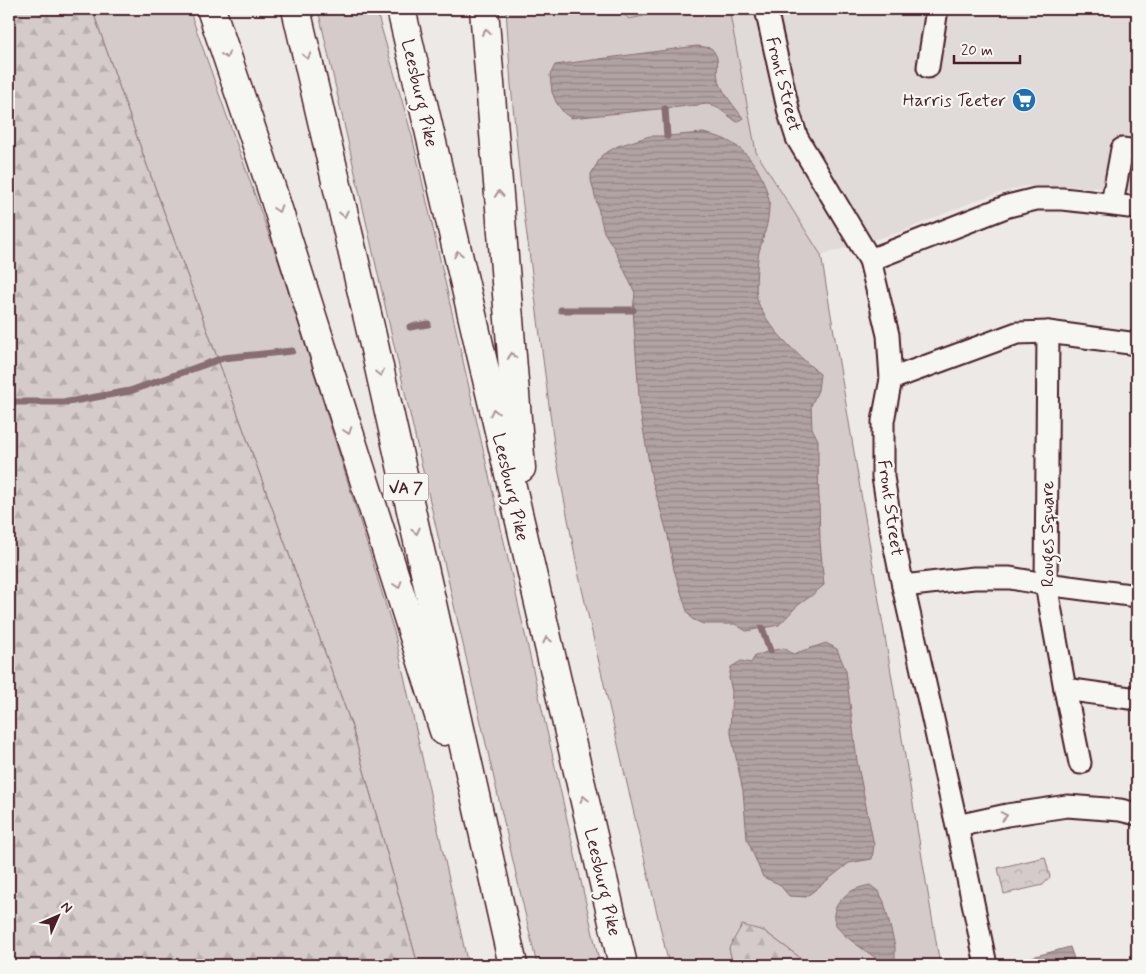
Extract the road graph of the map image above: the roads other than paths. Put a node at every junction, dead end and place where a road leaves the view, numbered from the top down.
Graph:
1 (211, 9) edge
2 (296, 9) edge
3 (401, 9) edge
4 (484, 9) edge
5 (766, 9) edge
6 (937, 9) edge
7 (928, 67) dead end
8 (1137, 151) edge
9 (1112, 204) junction
10 (1137, 208) edge
11 (870, 260) junction
12 (1048, 332) junction
13 (1137, 344) edge
14 (891, 379) junction
15 (529, 562) junction
16 (1046, 584) junction
17 (903, 586) junction
18 (1137, 596) edge
19 (1065, 689) junction
20 (1137, 699) edge
21 (1080, 763) dead end
22 (1137, 814) edge
23 (956, 826) junction
24 (499, 903) junction
25 (513, 965) edge
26 (623, 965) edge
27 (986, 965) edge

1 -> 24 highway
2 -> 24 highway, VA 7
15 -> 3 highway, Leesburg Pike
15 -> 4 highway
5 - 11 street, Front Street
6 - 7 street
8 - 9 street
9 - 10 street
9 - 11 street
11 - 14 street, Front Street
12 - 13 street
12 - 14 street
12 - 16 street, Rouges Square
14 - 17 street, Front Street
26 -> 15 highway, Leesburg Pike
16 - 17 street
16 - 18 street
16 - 19 street, Rouges Square
17 - 23 street, Front Street
19 - 20 street
19 - 21 street, Rouges Square
23 -> 22 street
23 - 27 street, Front Street
24 - 25 highway, VA 7

